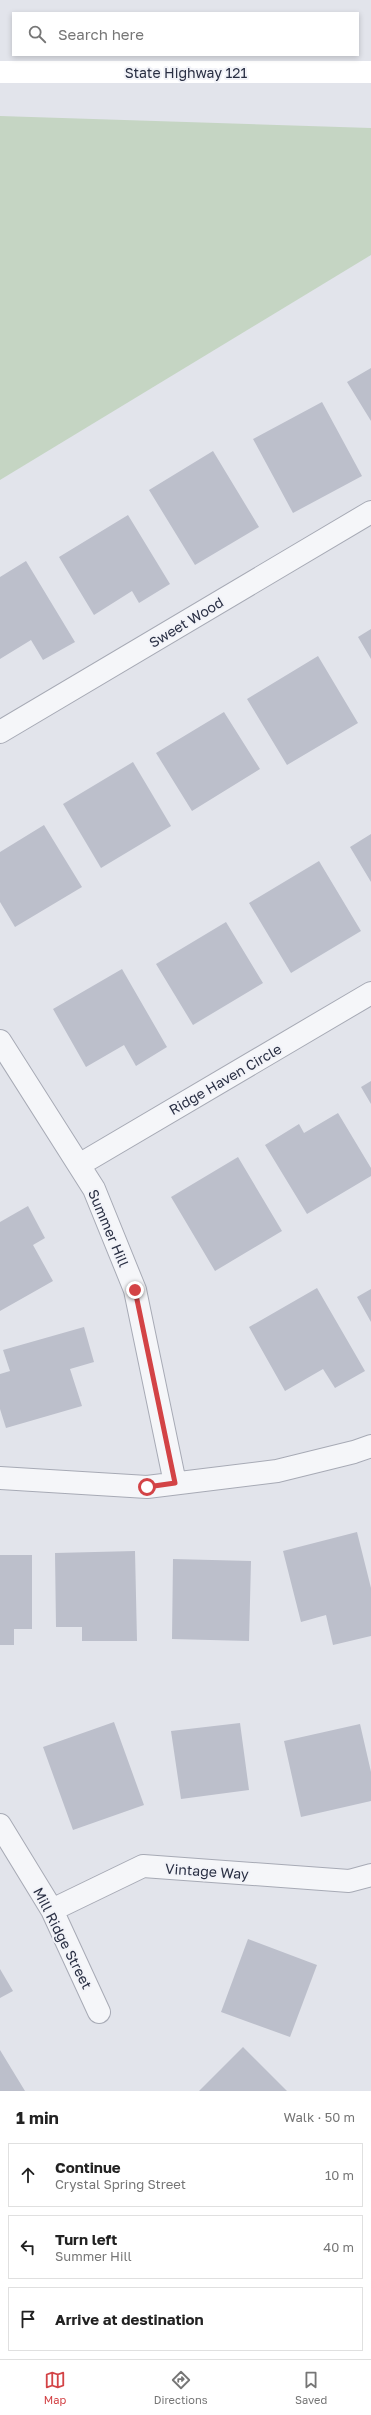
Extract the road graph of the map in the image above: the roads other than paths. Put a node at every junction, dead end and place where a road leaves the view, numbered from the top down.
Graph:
1 (0, 72) edge
2 (371, 72) edge
3 (371, 512) edge
4 (0, 732) edge
5 (371, 993) edge
6 (0, 1041) edge
7 (79, 1165) junction
8 (371, 1446) edge
9 (0, 1478) edge
10 (175, 1483) junction
11 (0, 1825) edge
12 (371, 1875) edge
13 (52, 1910) junction
14 (99, 2012) dead end

1 - 2 main road, State Highway 121
3 - 4 street, Sweet Wood
5 - 7 street, Ridge Haven Circle
6 - 7 street, Summer Hill
7 - 10 street, Summer Hill
8 - 10 street
9 - 10 street
11 - 13 street, Mill Ridge Street
12 - 13 street, Vintage Way
13 - 14 street, Mill Ridge Street

